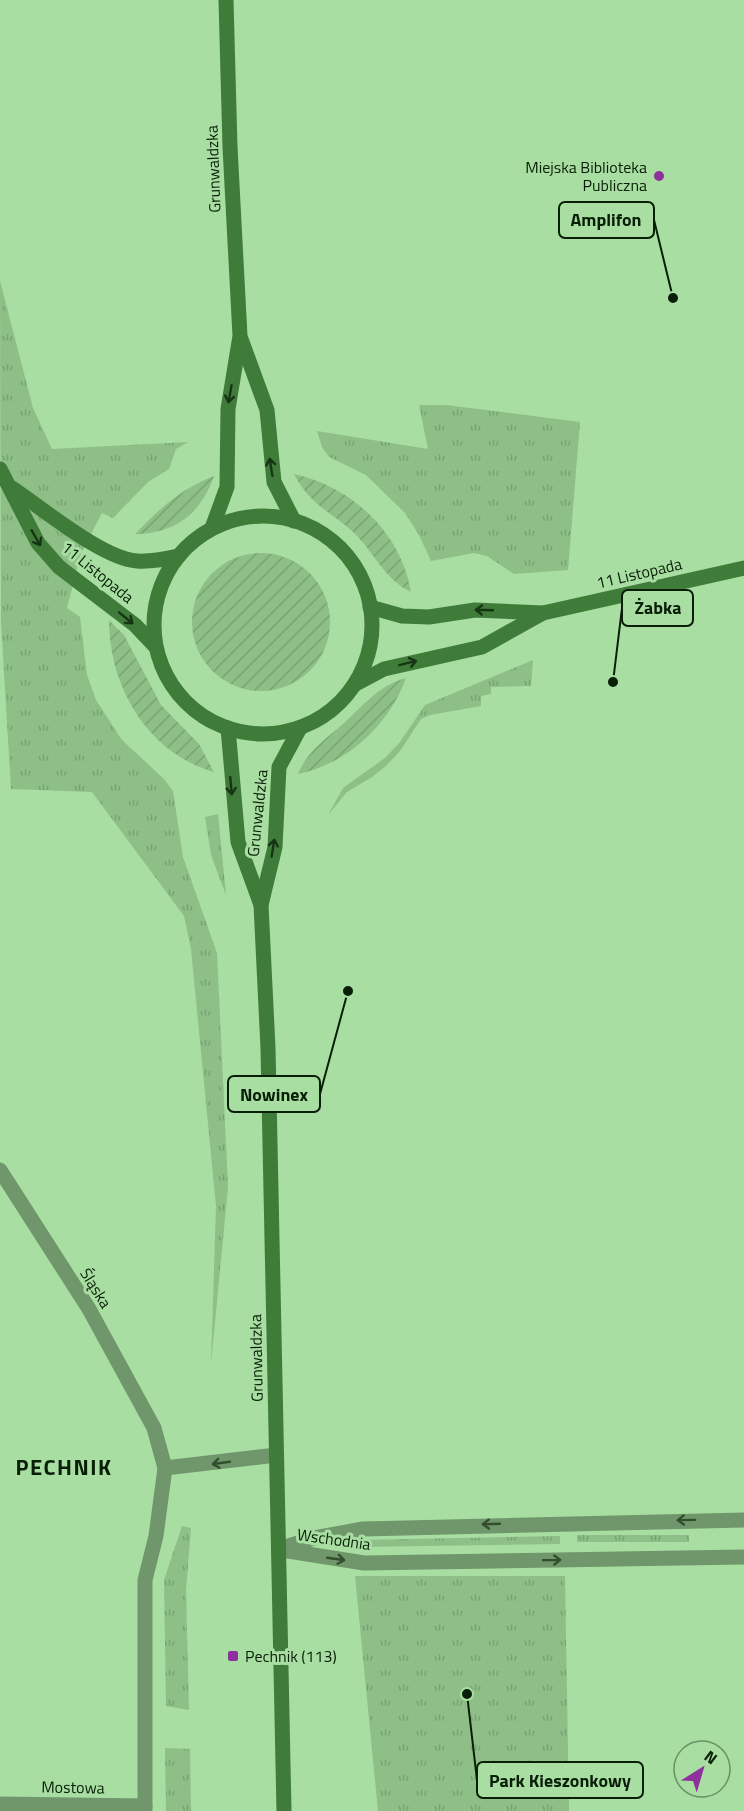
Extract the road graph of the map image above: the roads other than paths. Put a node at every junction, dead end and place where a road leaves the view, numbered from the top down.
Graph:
1 (226, 0) edge
2 (240, 336) junction
3 (0, 469) edge
4 (10, 486) junction
5 (294, 521) junction
6 (212, 528) junction
7 (179, 556) junction
8 (744, 568) edge
9 (370, 607) junction
10 (543, 613) junction
11 (156, 646) junction
12 (354, 685) junction
13 (228, 728) junction
14 (300, 728) junction
15 (261, 905) junction
16 (0, 1170) edge
17 (276, 1455) junction
18 (165, 1468) junction
19 (744, 1520) edge
20 (279, 1549) junction
21 (744, 1557) edge
22 (0, 1804) edge
23 (145, 1809) edge
24 (284, 1811) edge

1 - 2 street, Grunwaldzka
5 -> 2 street, Grunwaldzka
2 -> 6 street, Grunwaldzka
3 - 4 street, 11 Listopada
4 - 7 street, 11 Listopada
4 -> 11 street, 11 Listopada
5 - 6 street
5 - 9 street
6 - 7 street
7 - 11 street
8 - 10 street, 11 Listopada
10 -> 9 street, 11 Listopada
9 - 12 street
12 -> 10 street, 11 Listopada
11 - 13 street
12 - 14 street
13 - 14 street
13 -> 15 street, Grunwaldzka
15 -> 14 street, Grunwaldzka
15 - 17 street, Grunwaldzka
16 - 18 street, Śląska
17 -> 18 street
17 - 20 street, Grunwaldzka
18 - 23 street
19 -> 20 street, Wschodnia
20 -> 21 street, Wschodnia
20 - 24 street, Grunwaldzka
22 - 23 street, Mostowa

